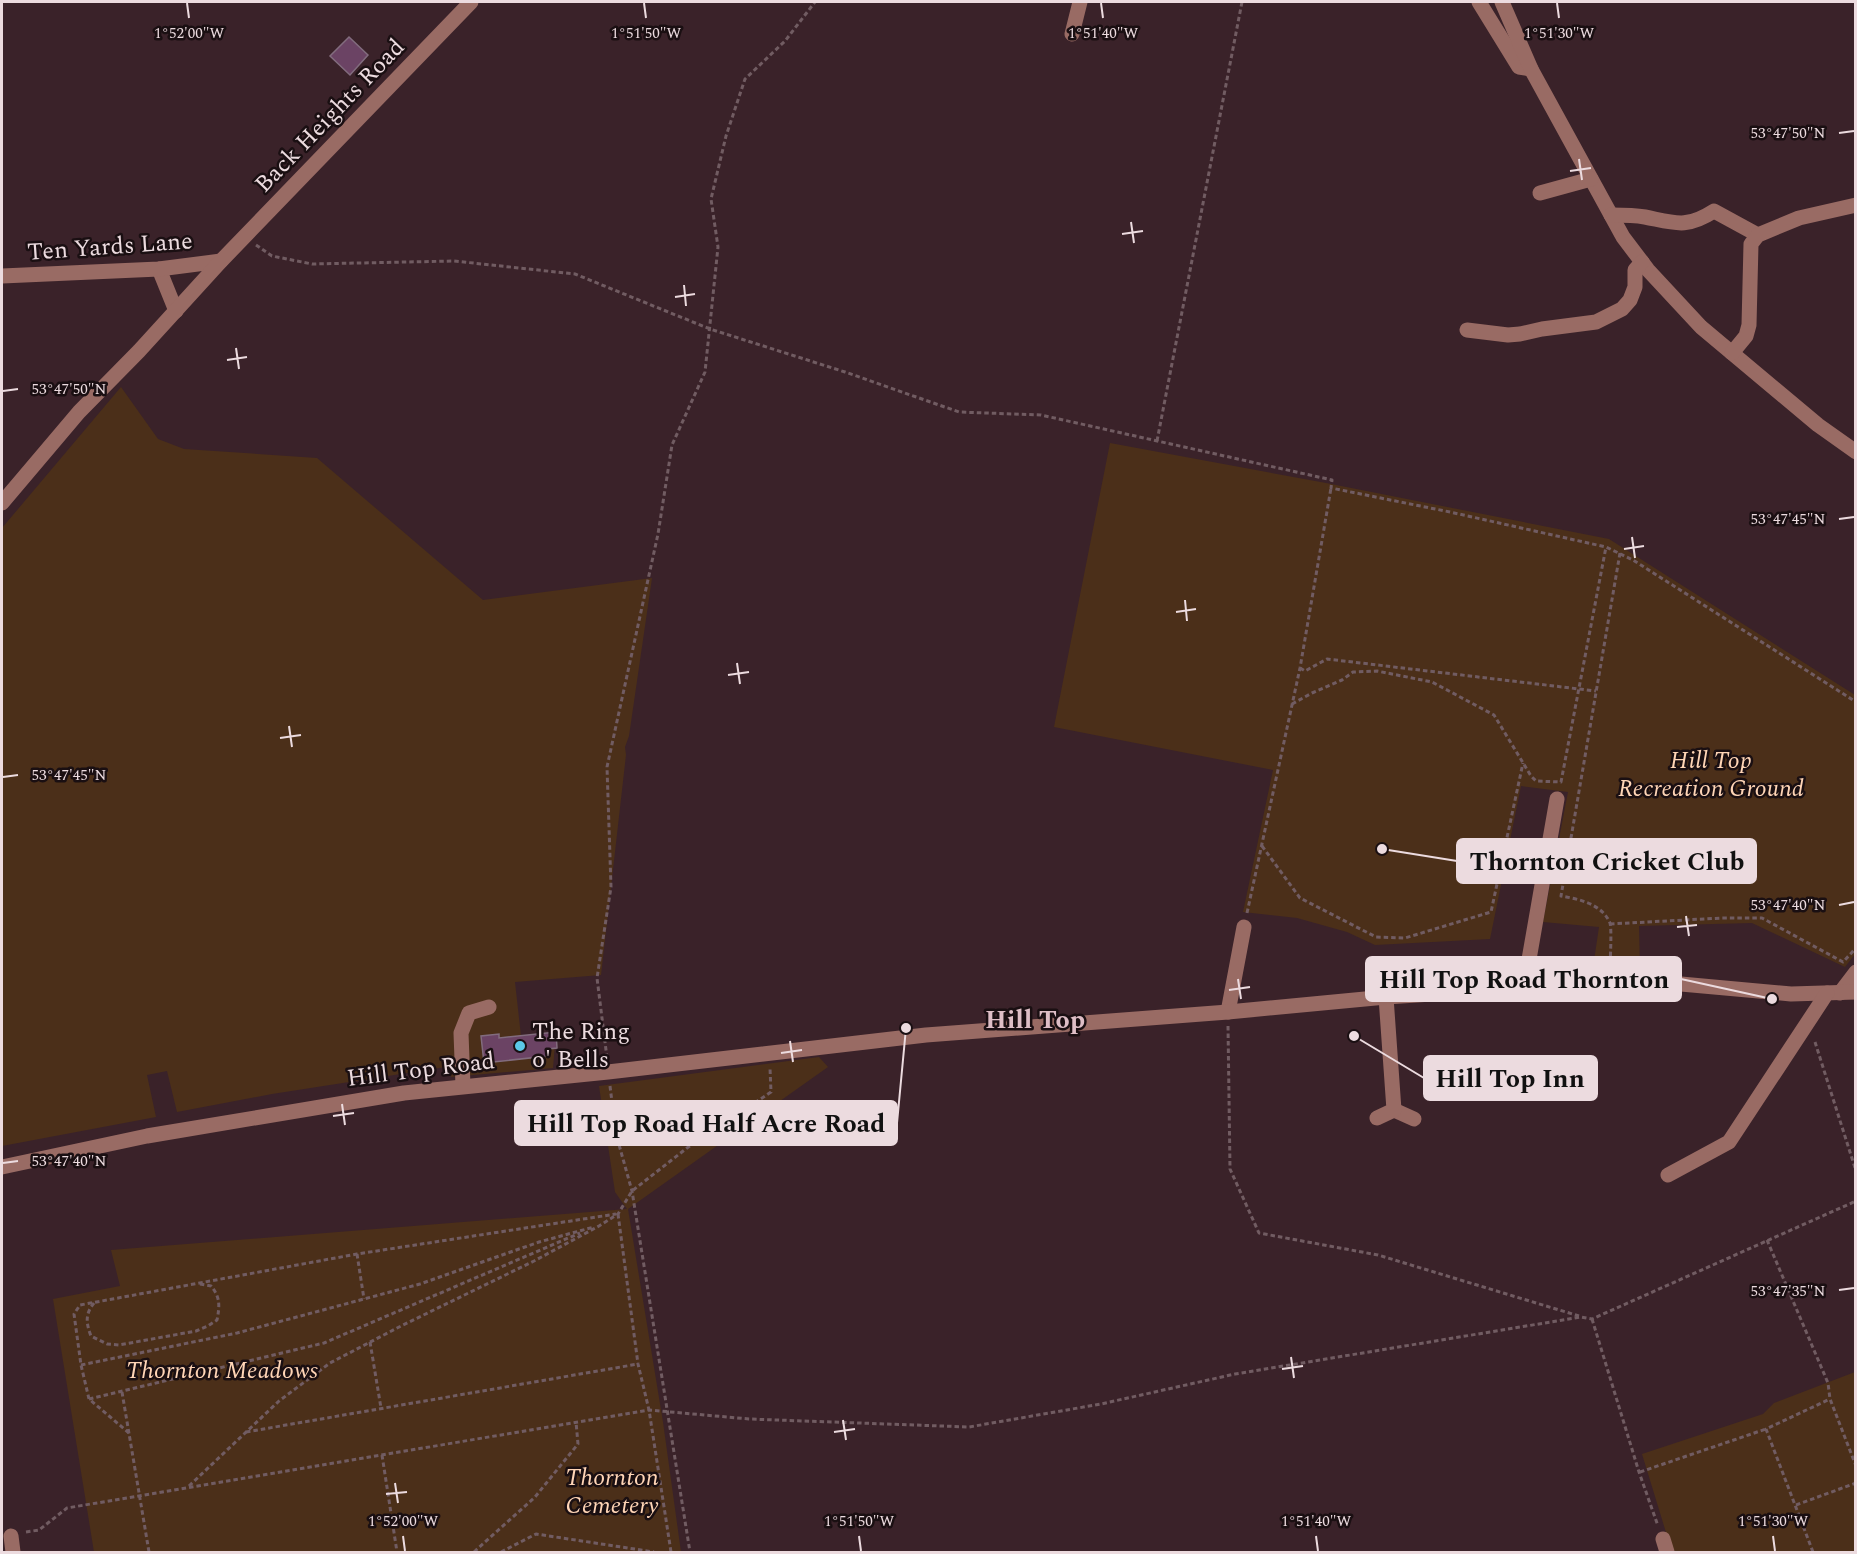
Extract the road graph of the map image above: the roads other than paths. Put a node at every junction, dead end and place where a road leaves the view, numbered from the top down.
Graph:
1 (471, 2) edge
2 (1080, 2) edge
3 (1479, 2) edge
4 (1502, 2) edge
5 (1072, 34) dead end
6 (1531, 69) junction
7 (1591, 179) junction
8 (1540, 193) dead end
9 (1856, 205) edge
10 (1611, 215) junction
11 (1758, 236) junction
12 (221, 261) junction
13 (1645, 266) junction
14 (159, 269) junction
15 (2, 276) edge
16 (176, 311) junction
17 (1467, 330) dead end
18 (1732, 353) junction
19 (1856, 452) edge
20 (2, 503) edge
21 (1557, 799) dead end
22 (1244, 927) road end
23 (1856, 972) edge
24 (1524, 988) junction
25 (1841, 993) edge
26 (1386, 997) junction
27 (489, 1007) dead end
28 (1228, 1012) junction
29 (463, 1086) junction
30 (1394, 1110) junction
31 (1377, 1118) dead end
32 (1414, 1119) dead end
33 (2, 1167) edge
34 (1668, 1175) dead end
35 (11, 1536) road end
36 (13, 1552) edge

1 - 12 street, Back Heights Road
2 - 5 street
3 - 6 street
4 - 6 street
6 - 7 street
7 - 8 street
7 - 10 street
9 - 11 street
10 - 11 street
10 - 13 street
11 - 18 street
12 - 14 street, Ten Yards Lane
12 - 16 street, Back Heights Road
13 - 17 street
13 - 18 street
14 - 15 street, Ten Yards Lane
14 - 16 street
16 - 20 street, Back Heights Road
18 - 19 street
21 - 24 street
22 - 28 street
23 - 25 street
24 - 25 street, Hill Top Road
24 - 26 street, Hill Top Road
25 - 34 street
26 - 28 street, Hill Top Road
26 - 30 street
27 - 29 street
28 - 29 street, Hill Top Road
29 - 33 street, Hill Top Road
30 - 31 street
30 - 32 street
35 - 36 street

